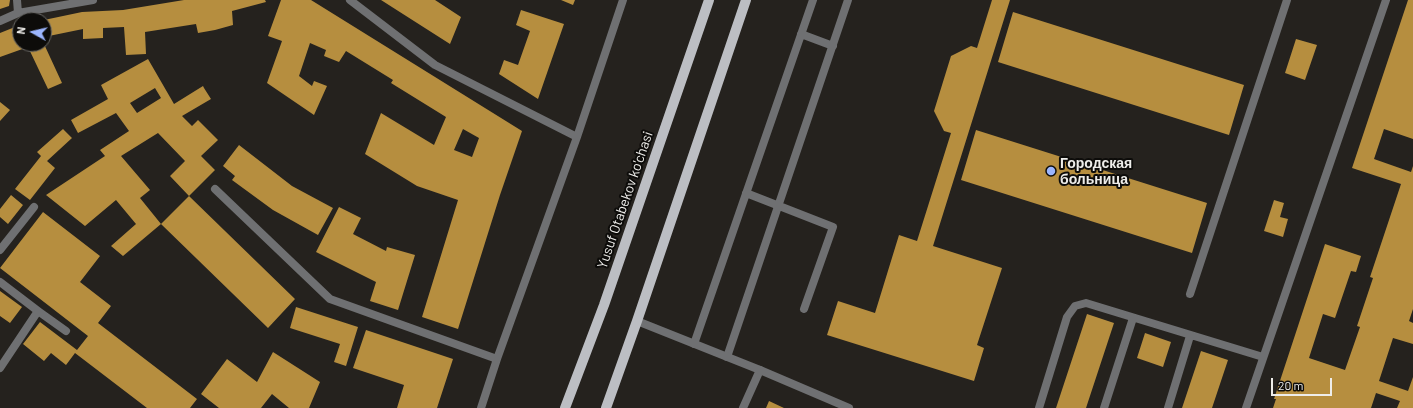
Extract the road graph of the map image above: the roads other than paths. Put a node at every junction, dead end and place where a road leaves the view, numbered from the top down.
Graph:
1 (17, 0) edge
2 (93, 0) edge
3 (350, 0) edge
4 (623, 0) edge
5 (709, 0) edge
6 (746, 0) edge
7 (813, 0) edge
8 (848, 0) edge
9 (1287, 0) edge
10 (1386, 0) edge
11 (18, 12) edge
12 (29, 12) edge
13 (12, 16) edge
14 (0, 21) edge
15 (801, 34) junction
16 (833, 46) junction
17 (577, 137) junction
18 (215, 189) dead end
19 (746, 193) junction
20 (778, 206) junction
21 (34, 207) dead end
22 (0, 250) edge
23 (0, 282) edge
24 (1190, 294) dead end
25 (804, 309) dead end
26 (38, 311) junction
27 (1133, 318) junction
28 (637, 321) junction
29 (66, 331) dead end
30 (1190, 336) junction
31 (694, 344) junction
32 (727, 357) junction
33 (1264, 357) junction
34 (497, 359) junction
35 (0, 368) edge
36 (760, 370) junction
37 (481, 408) edge
38 (565, 408) edge
39 (606, 408) edge
40 (743, 408) edge
41 (849, 408) edge
42 (1038, 408) edge
43 (1104, 408) edge
44 (1168, 408) edge
45 (1246, 408) edge

1 - 11 street
2 - 12 street
3 - 17 street
4 - 17 street
5 - 38 main road, Yusuf Otabekov ko'chasi
6 - 28 main road
7 - 15 street
8 - 16 street
9 - 24 street
10 - 33 street
13 - 14 street
15 - 16 street
15 - 19 street
16 - 20 street
17 - 34 street
18 - 34 street
19 - 20 street
19 - 31 street
20 - 25 street
20 - 32 street
21 - 22 street
23 - 26 street
26 - 29 street
26 - 35 street
27 - 30 street
27 - 42 street
27 - 43 street
28 - 31 street
28 - 39 main road
30 - 33 street
30 - 44 street
31 - 32 street
32 - 36 street
33 - 45 street
34 - 37 street
36 - 40 street
36 - 41 street

